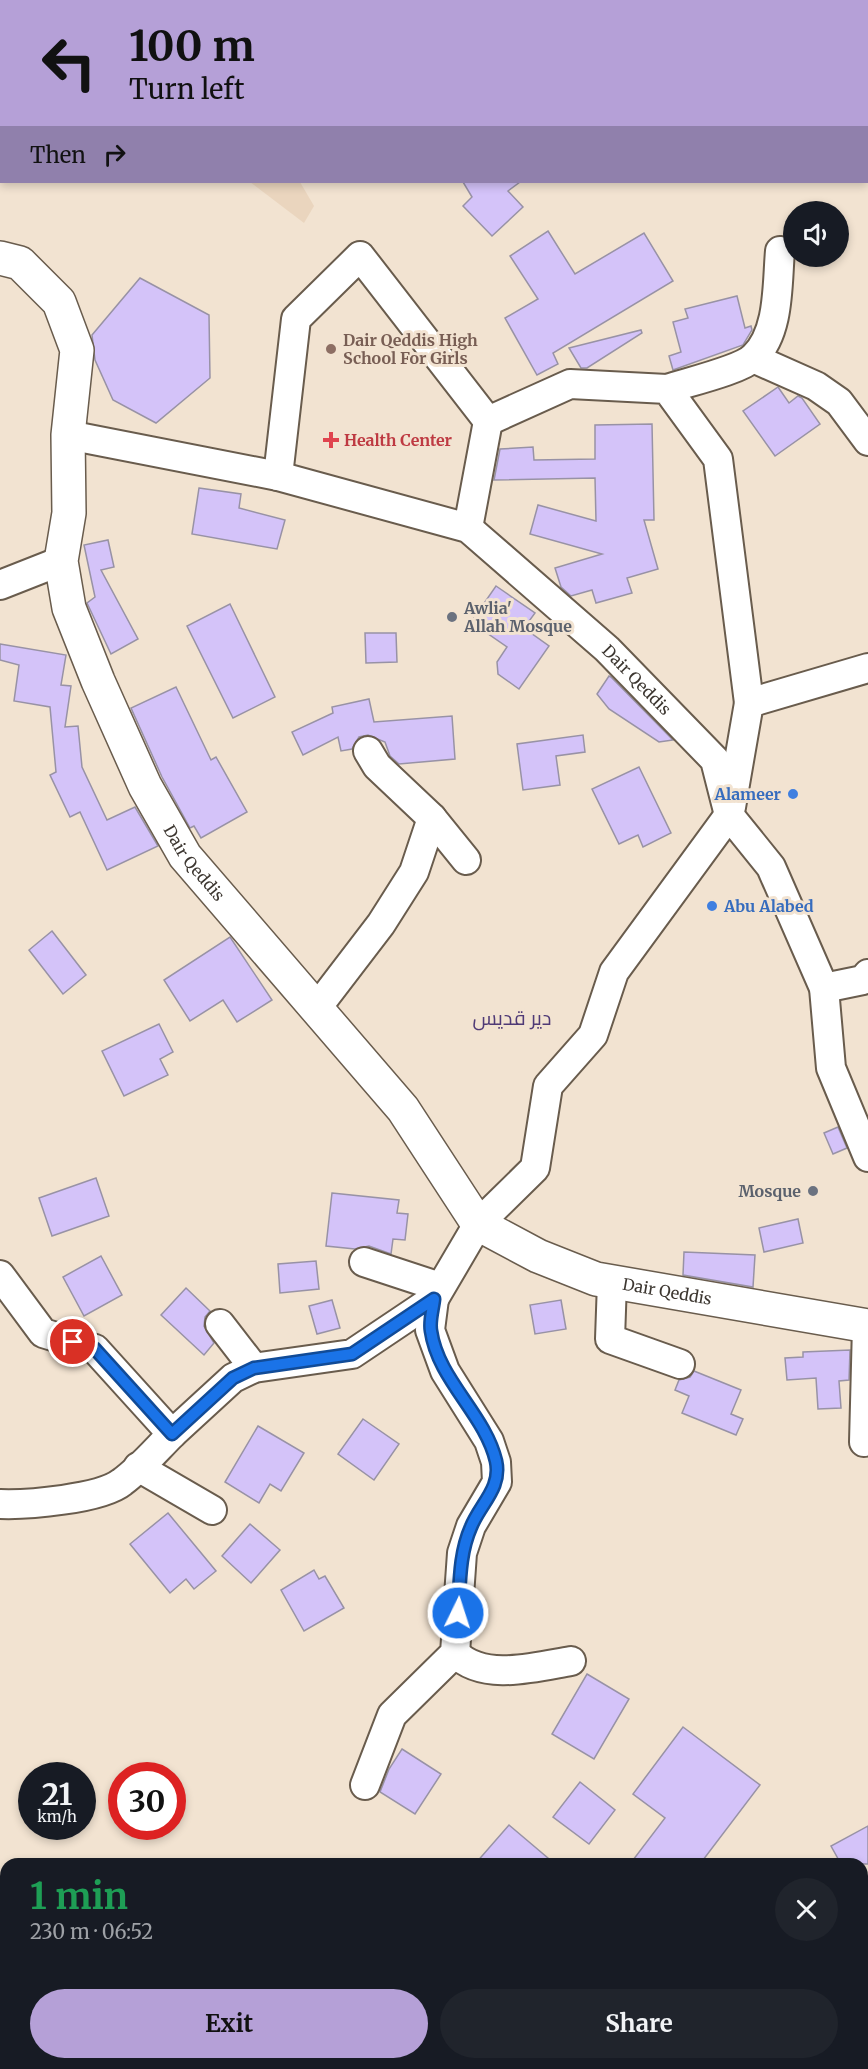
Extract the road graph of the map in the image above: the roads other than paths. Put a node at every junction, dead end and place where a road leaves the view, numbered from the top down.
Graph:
1 (780, 251) dead end
2 (0, 258) edge
3 (753, 358) junction
4 (668, 388) junction
5 (488, 421) junction
6 (68, 435) junction
7 (868, 441) edge
8 (278, 476) junction
9 (468, 528) junction
10 (61, 561) junction
11 (0, 585) edge
12 (868, 669) edge
13 (749, 703) junction
14 (368, 751) dead end
15 (729, 815) junction
16 (432, 818) junction
17 (466, 860) dead end
18 (868, 974) edge
19 (824, 988) junction
20 (316, 1010) junction
21 (868, 1157) edge
22 (478, 1224) junction
23 (364, 1262) dead end
24 (0, 1275) edge
25 (612, 1282) junction
26 (437, 1293) junction
27 (219, 1324) dead end
28 (868, 1326) edge
29 (680, 1364) dead end
30 (254, 1368) junction
31 (172, 1434) junction
32 (864, 1442) dead end
33 (138, 1467) junction
34 (0, 1504) edge
35 (212, 1510) dead end
36 (455, 1653) junction
37 (571, 1661) dead end
38 (364, 1785) dead end

1 - 3 street
2 - 6 main road, Dair Qeddis
3 - 4 street
3 - 7 street
4 - 5 street
4 - 13 street
5 - 8 street
5 - 9 street
6 - 8 street, Dair Qeddis
6 - 10 main road, Dair Qeddis
8 - 9 street, Dair Qeddis
9 - 15 street, Dair Qeddis
10 - 11 street
10 - 20 main road, Dair Qeddis
12 - 13 street
13 - 15 street
14 - 16 street
15 - 19 street, Dair Qeddis
15 - 22 street
16 - 17 street
16 - 20 street
18 - 19 street
19 - 21 street, Dair Qeddis
20 - 22 main road, Dair Qeddis
22 - 25 main road, Dair Qeddis
22 - 26 street
23 - 26 street
24 - 31 street
25 - 28 main road, Dair Qeddis
25 - 29 street
26 - 30 street
26 - 36 street
27 - 30 street
28 - 32 street
30 - 31 street
31 - 33 street
33 - 34 street
33 - 35 street
36 - 37 street
36 - 38 street

